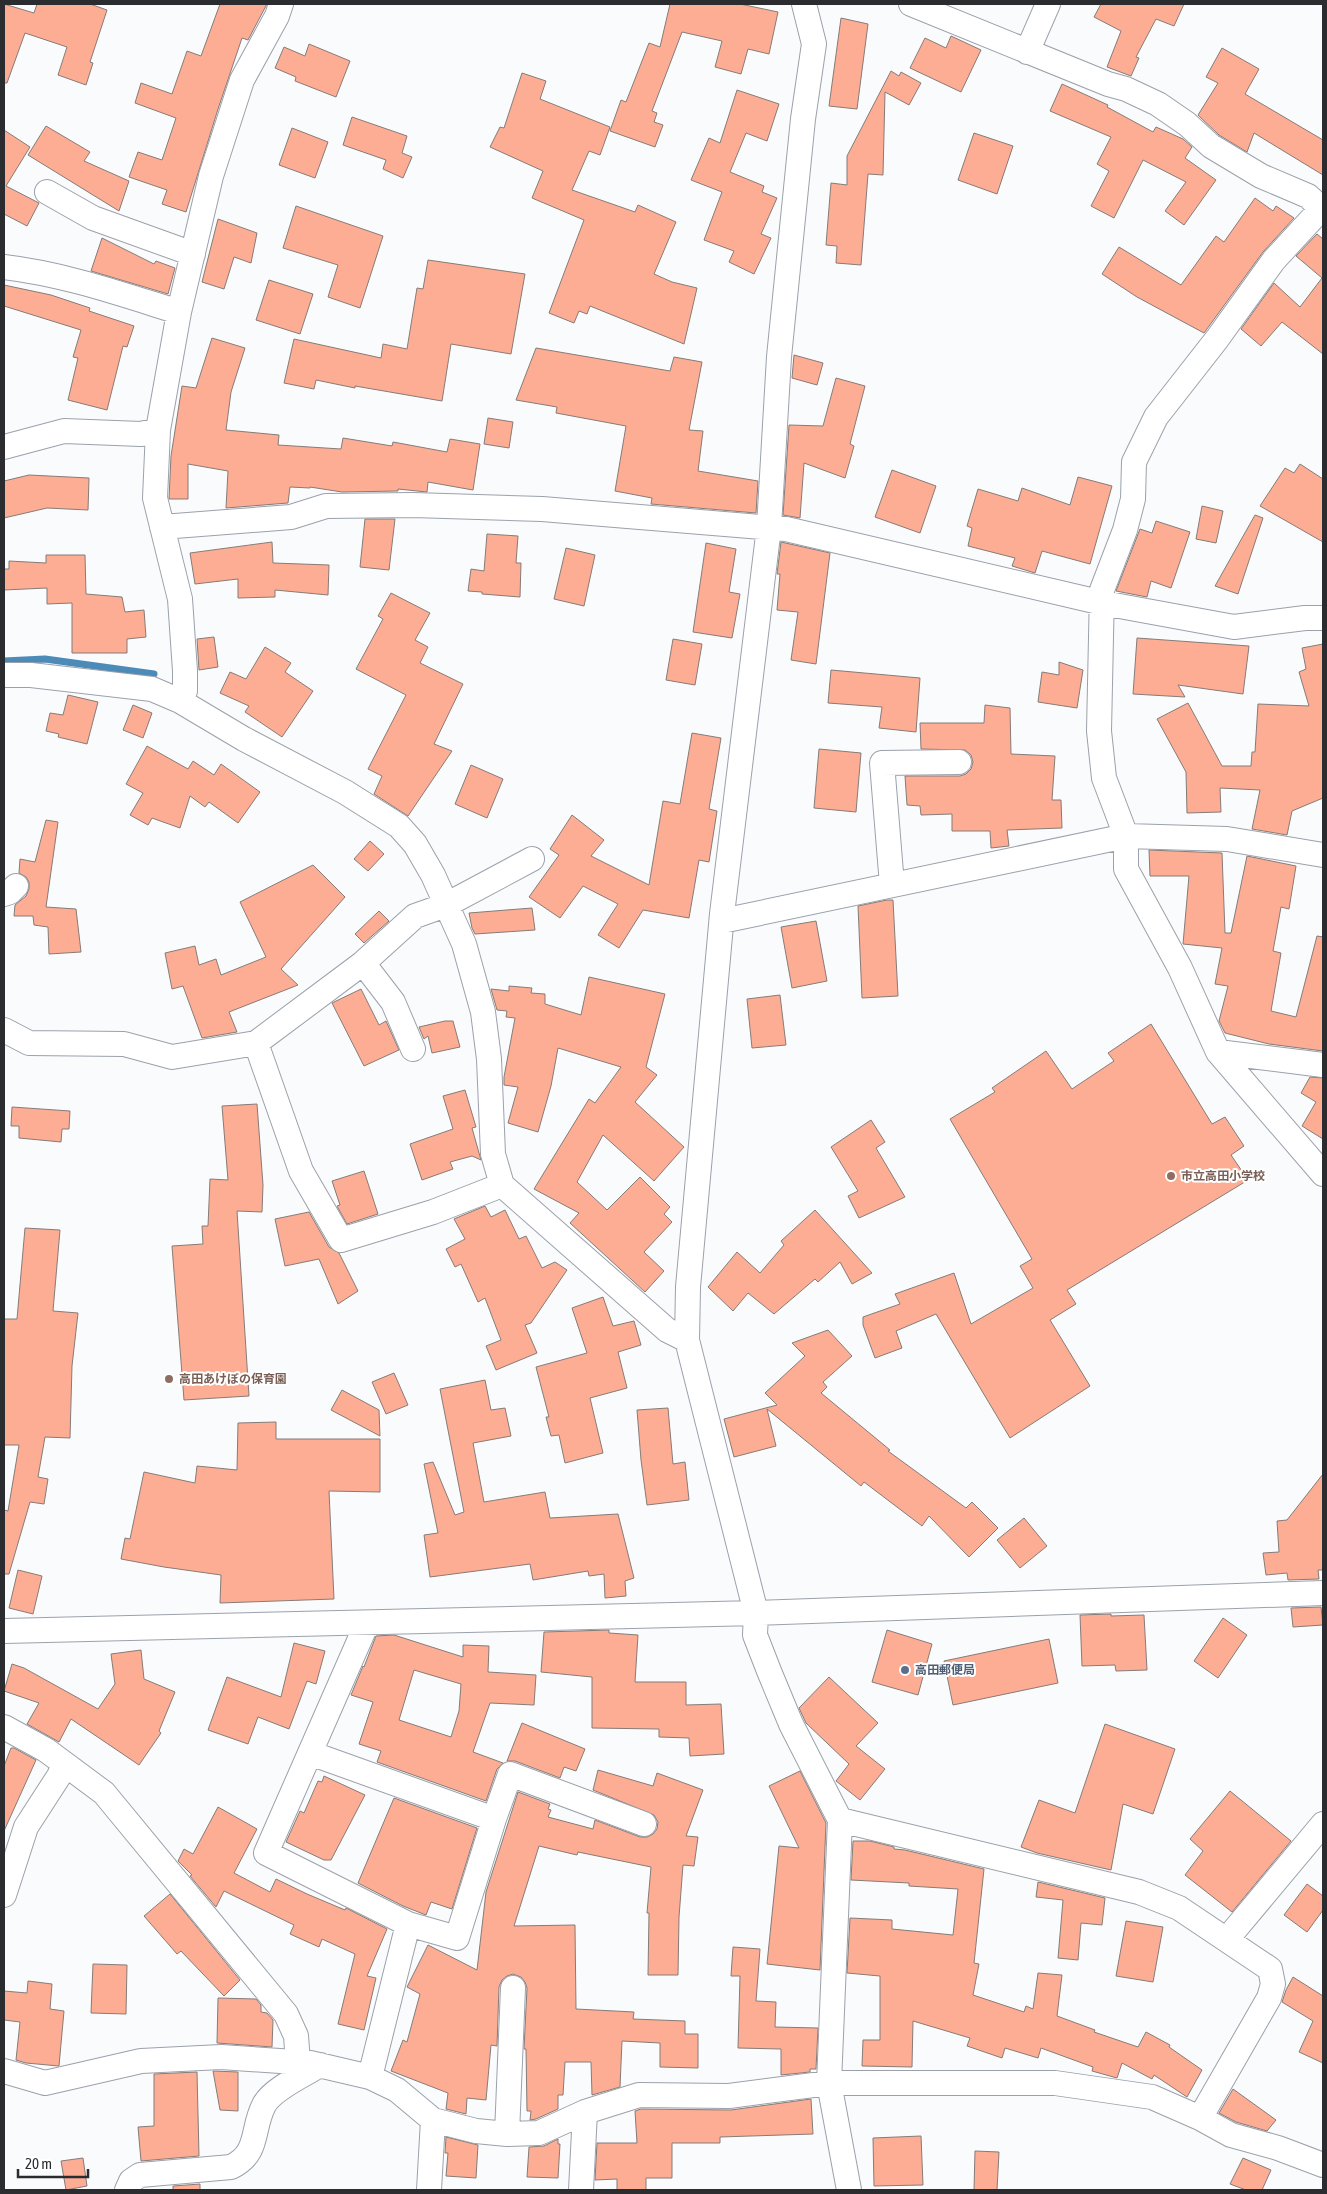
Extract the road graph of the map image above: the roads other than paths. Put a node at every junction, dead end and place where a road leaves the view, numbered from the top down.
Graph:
1 (281, 4) edge
2 (804, 4) edge
3 (910, 4) edge
4 (1048, 4) edge
5 (1027, 52) junction
6 (48, 192) dead end
7 (1322, 210) edge
8 (193, 254) junction
9 (4, 267) edge
10 (179, 312) junction
11 (158, 430) junction
12 (4, 446) edge
13 (162, 527) junction
14 (769, 527) junction
15 (1103, 603) junction
16 (1323, 618) edge
17 (4, 675) edge
18 (180, 701) junction
19 (958, 762) dead end
20 (1126, 836) junction
21 (1323, 855) edge
22 (532, 859) dead end
23 (892, 885) junction
24 (446, 905) junction
25 (722, 921) junction
26 (363, 963) junction
27 (4, 1030) edge
28 (256, 1044) junction
29 (413, 1049) dead end
30 (1218, 1052) junction
31 (1323, 1065) edge
32 (1323, 1174) edge
33 (502, 1185) junction
34 (687, 1340) junction
35 (1323, 1593) edge
36 (756, 1613) junction
37 (367, 1623) junction
38 (4, 1631) edge
39 (4, 1727) edge
40 (310, 1753) junction
41 (64, 1764) junction
42 (494, 1820) junction
43 (840, 1820) junction
44 (644, 1824) dead end
45 (1323, 1824) edge
46 (4, 1895) edge
47 (408, 1924) junction
48 (1227, 1939) junction
49 (513, 1988) dead end
50 (309, 2064) junction
51 (4, 2071) edge
52 (370, 2077) junction
53 (829, 2083) junction
54 (585, 2112) junction
55 (1200, 2118) junction
56 (433, 2120) junction
57 (507, 2134) junction
58 (1323, 2165) edge
59 (127, 2190) edge
60 (428, 2190) edge
61 (581, 2190) edge
62 (849, 2190) edge

1 - 8 street
2 - 14 street
3 - 5 street
4 - 5 street
5 - 7 street
6 - 8 street
7 - 15 street
8 - 10 street
9 - 10 street
10 - 11 street
11 - 12 street
11 - 13 street
13 - 14 street
13 - 18 street
14 - 15 street
14 - 25 street
15 - 16 street
15 - 20 street
17 - 18 street
18 - 24 street
19 - 23 street
20 - 21 street
20 - 23 street
20 - 30 street
22 - 24 street
23 - 25 street
24 - 26 street
24 - 33 street
25 - 34 street
26 - 28 street
26 - 29 street
27 - 28 street
28 - 33 street
30 - 31 street
30 - 32 street
33 - 34 street
34 - 36 street
35 - 36 street
36 - 37 street
36 - 43 street
37 - 38 street
37 - 40 street
39 - 41 street
40 - 42 street
40 - 47 street
41 - 46 street
41 - 50 street
42 - 44 street
42 - 47 street
43 - 48 street
43 - 53 street
45 - 48 street
47 - 52 street
48 - 55 street
49 - 57 street
50 - 51 street
50 - 52 street
50 - 59 street
52 - 56 street
53 - 54 street
53 - 55 street
53 - 62 street
54 - 57 street
54 - 61 street
55 - 58 street
56 - 57 street
56 - 60 street

